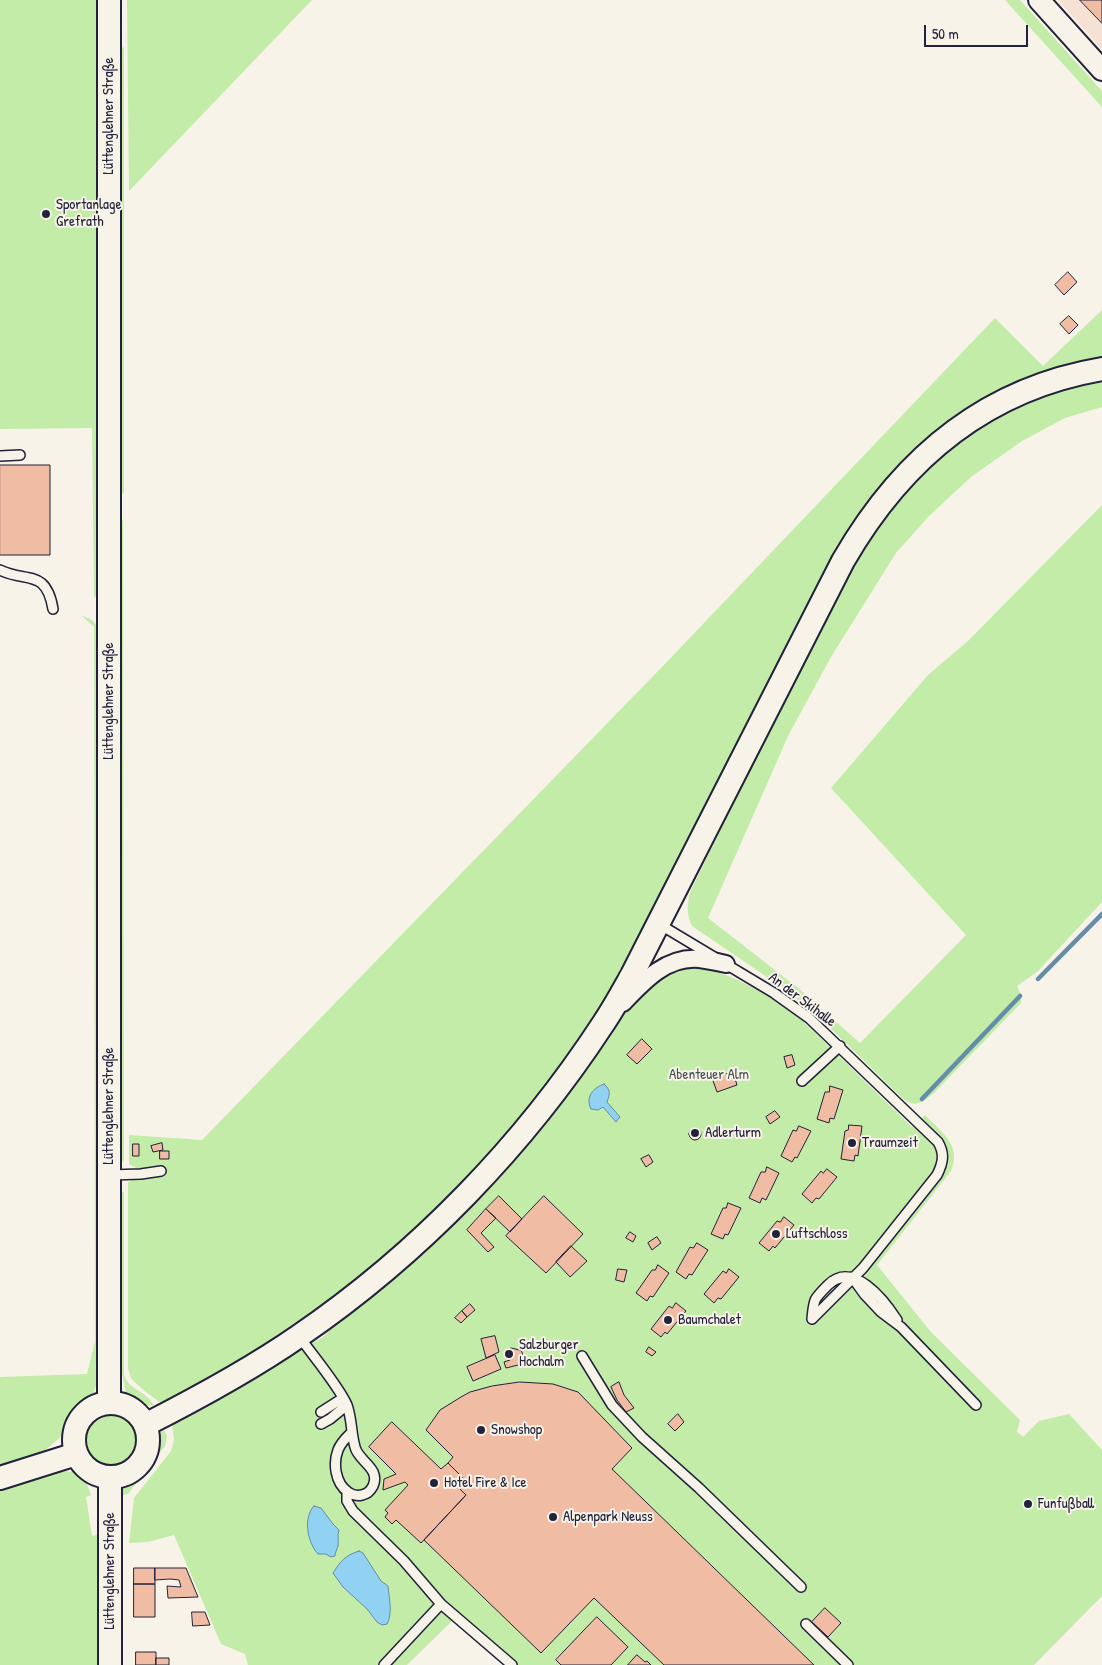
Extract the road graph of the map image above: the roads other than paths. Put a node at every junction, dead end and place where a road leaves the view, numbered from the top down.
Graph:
1 (109, 0) edge
2 (1039, 0) edge
3 (1102, 70) edge
4 (1102, 369) edge
5 (20, 455) dead end
6 (0, 456) edge
7 (0, 570) edge
8 (53, 609) dead end
9 (659, 924) junction
10 (726, 964) junction
11 (604, 1023) junction
12 (840, 1046) junction
13 (802, 1081) dead end
14 (161, 1171) dead end
15 (110, 1174) junction
16 (852, 1277) junction
17 (812, 1319) dead end
18 (299, 1336) junction
19 (582, 1356) dead end
20 (345, 1402) junction
21 (109, 1403) junction
22 (976, 1405) dead end
23 (321, 1412) dead end
24 (321, 1424) dead end
25 (145, 1425) junction
26 (352, 1432) junction
27 (76, 1454) junction
28 (0, 1478) edge
29 (110, 1478) junction
30 (347, 1492) junction
31 (801, 1587) dead end
32 (441, 1604) junction
33 (806, 1624) dead end
34 (110, 1665) edge
35 (384, 1665) edge
36 (512, 1665) edge
37 (848, 1665) edge

1 - 15 main road, Lüttenglehner Straße
2 - 3 street
4 - 9 main road
5 - 6 lane
7 - 8 lane
9 - 10 lane, An der Skihalle
9 - 11 main road
10 - 11 street
10 - 12 lane, An der Skihalle
11 - 18 main road
12 - 13 lane
12 - 16 lane, An der Skihalle
14 - 15 lane
15 - 21 main road, Lüttenglehner Straße
16 - 17 lane, An der Skihalle
16 - 22 lane
18 - 20 lane
18 - 25 main road
19 - 31 lane
20 - 23 lane
20 - 24 lane
20 - 26 lane
21 - 25 main road
21 - 27 main road
25 - 29 main road
26 - 30 lane
26 - 30 lane
27 - 28 main road
27 - 29 main road
29 - 34 main road, Lüttenglehner Straße
30 - 32 lane
32 - 35 lane
32 - 36 lane
33 - 37 lane

